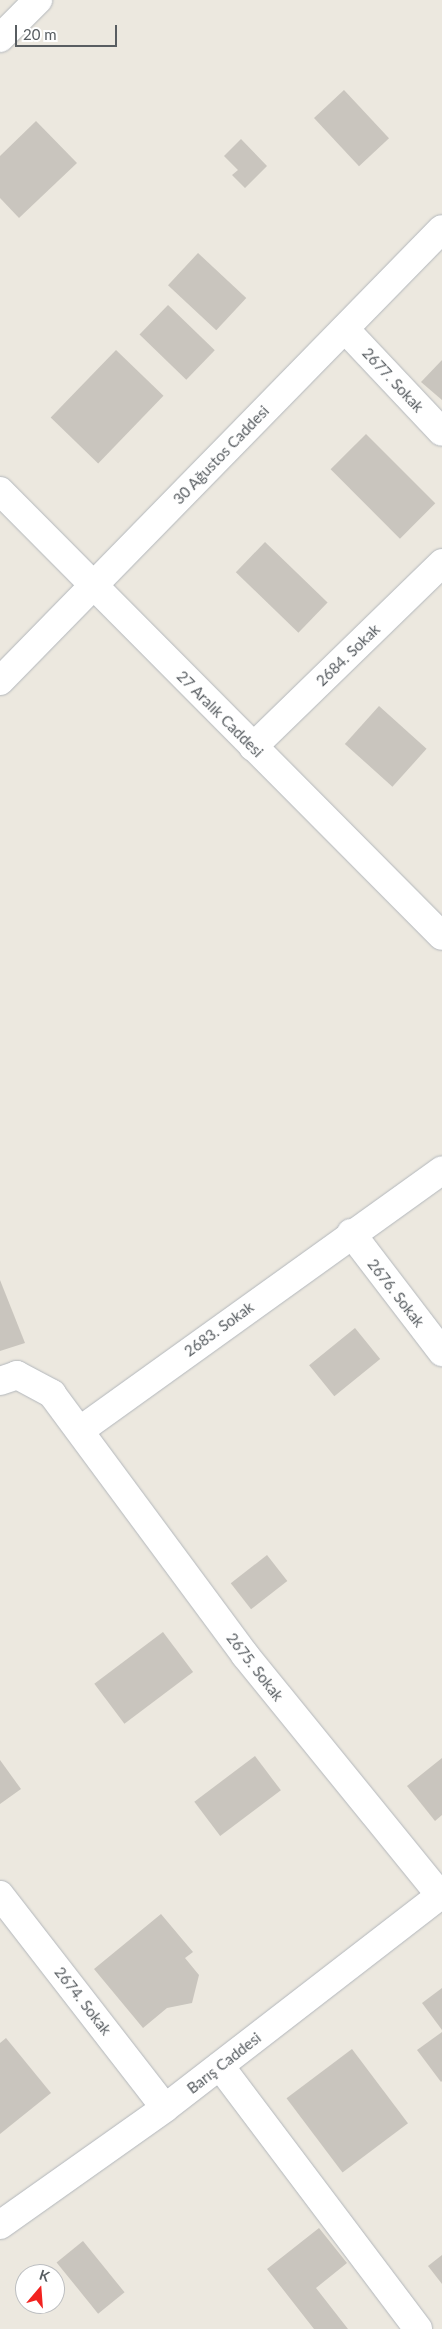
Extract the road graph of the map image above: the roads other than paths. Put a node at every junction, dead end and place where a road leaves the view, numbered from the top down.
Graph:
1 (25, 4) edge
2 (0, 38) edge
3 (442, 229) edge
4 (345, 329) junction
5 (442, 432) edge
6 (0, 491) edge
7 (442, 563) edge
8 (94, 585) junction
9 (0, 681) edge
10 (253, 747) junction
11 (442, 936) edge
12 (442, 1170) edge
13 (351, 1234) junction
14 (442, 1352) edge
15 (0, 1381) edge
16 (82, 1429) junction
17 (441, 1894) edge
18 (0, 1895) edge
19 (220, 2066) junction
20 (166, 2108) junction
21 (0, 2225) edge
22 (418, 2329) edge

1 - 2 street
3 - 4 street, 30 Ağustos Caddesi
4 - 5 street, 2677. Sokak
4 - 8 street, 30 Ağustos Caddesi
6 - 8 street, 27 Aralık Caddesi
7 - 10 street, 2684. Sokak
8 - 9 street, 30 Ağustos Caddesi
8 - 10 street, 27 Aralık Caddesi
10 - 11 street, 27 Aralık Caddesi
12 - 13 street, 2683. Sokak
13 - 14 street, 2676. Sokak
13 - 16 street, 2683. Sokak
15 - 16 street
16 - 17 street, 2675. Sokak
17 - 19 street, Barış Caddesi
18 - 20 street, 2674. Sokak
19 - 20 street, Barış Caddesi
19 - 22 street
20 - 21 street, Barış Caddesi

